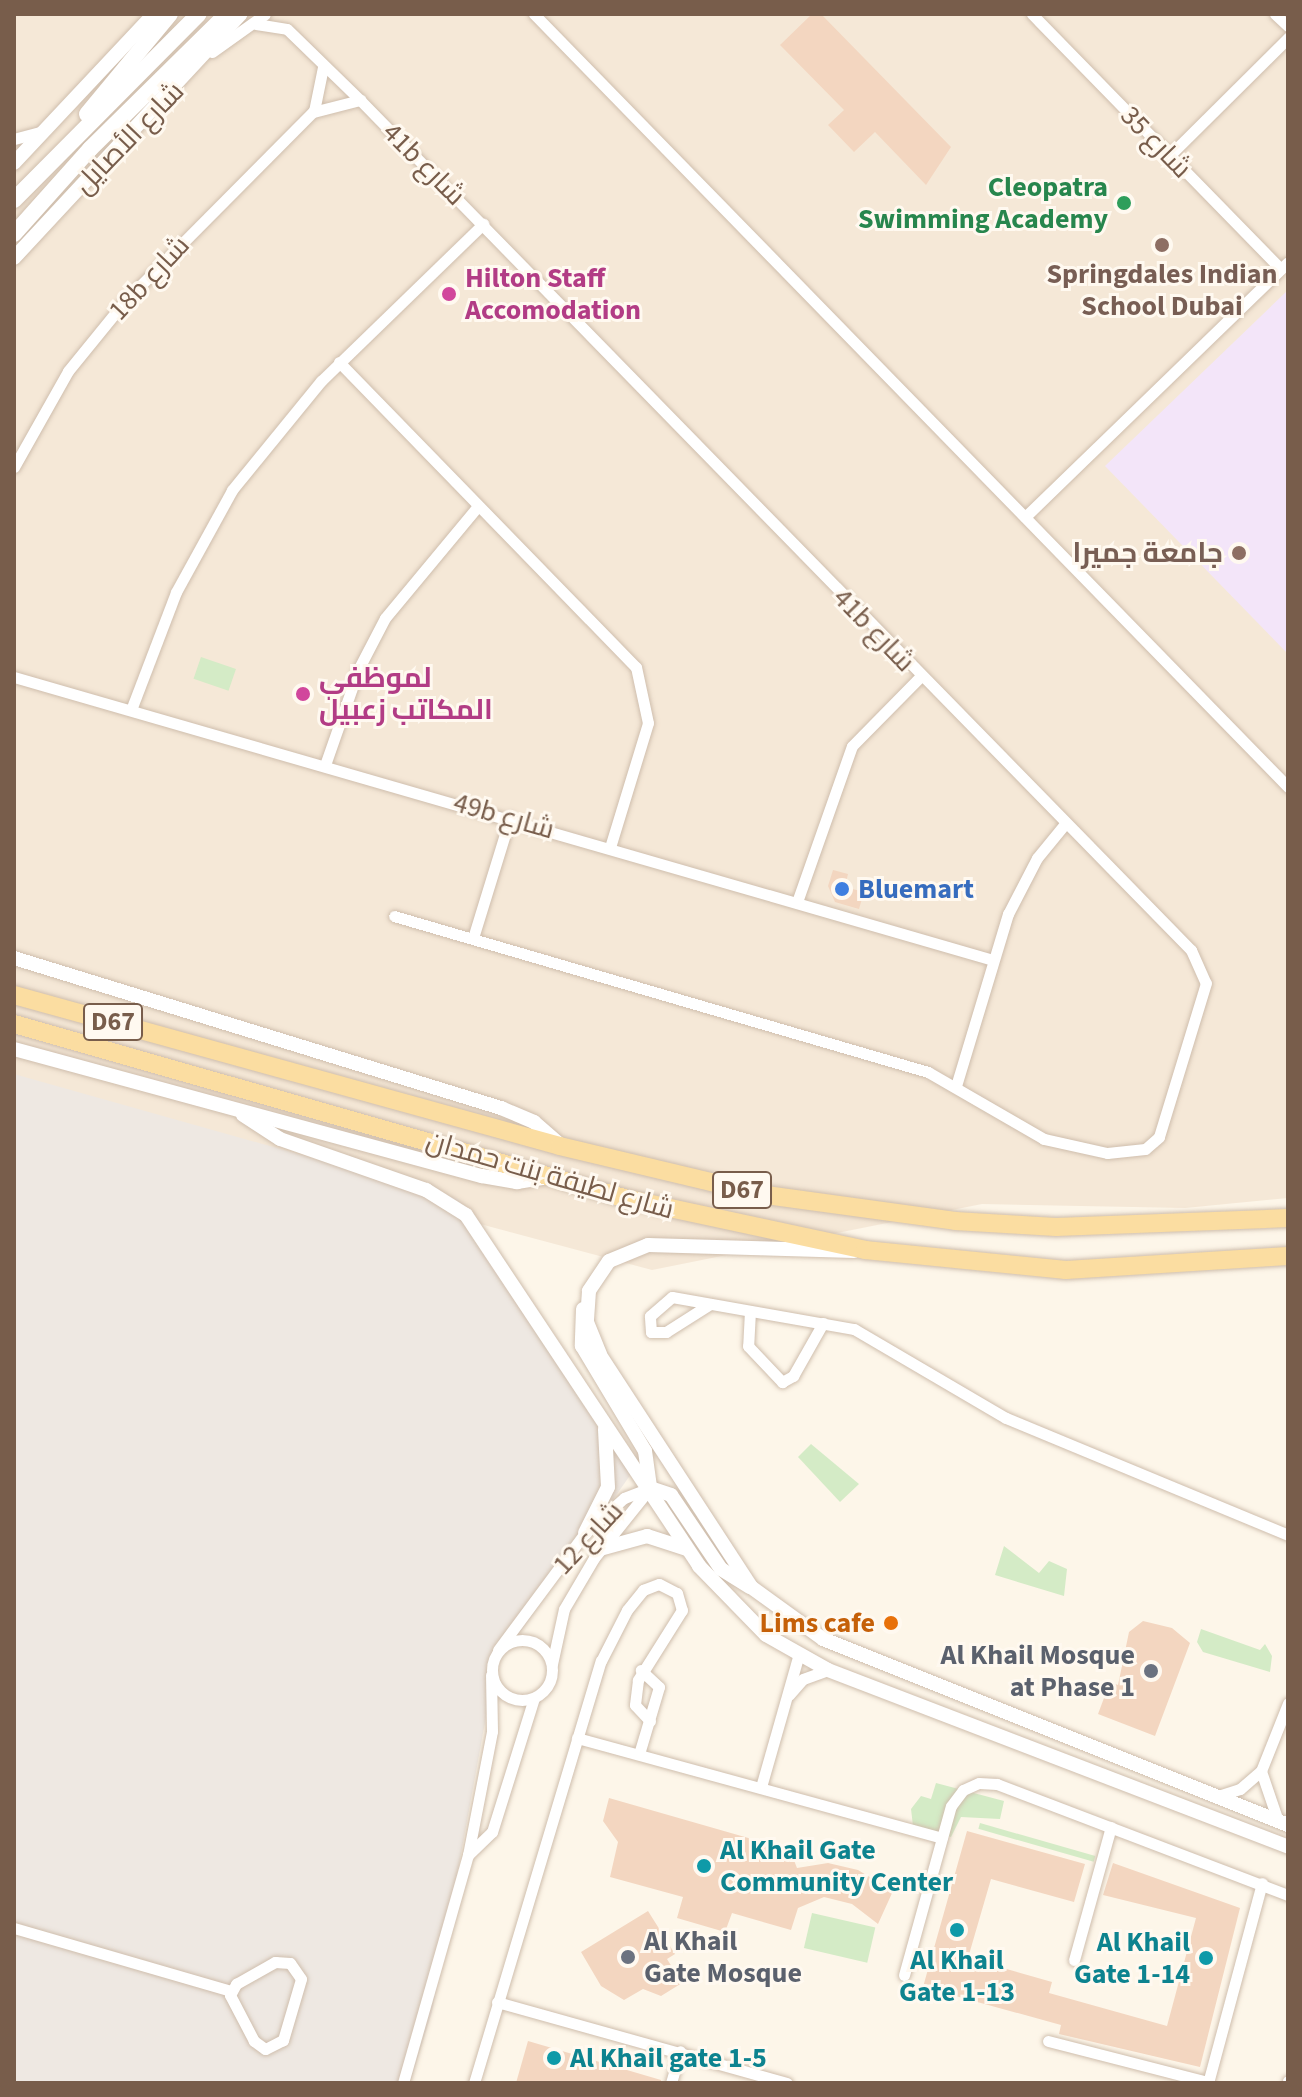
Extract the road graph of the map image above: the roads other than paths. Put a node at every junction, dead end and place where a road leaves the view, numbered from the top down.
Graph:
1 (154, 14) edge
2 (170, 14) edge
3 (199, 14) edge
4 (227, 14) edge
5 (241, 14) edge
6 (265, 14) edge
7 (534, 14) edge
8 (1032, 14) edge
9 (1275, 14) edge
10 (256, 24) junction
11 (1288, 26) edge
12 (1288, 38) edge
13 (212, 52) junction
14 (323, 67) junction
15 (360, 100) junction
16 (313, 112) junction
17 (40, 132) junction
18 (76, 134) junction
19 (14, 139) edge
20 (1169, 156) junction
21 (14, 163) edge
22 (16, 198) edge
23 (483, 224) junction
24 (14, 234) edge
25 (14, 258) edge
26 (1284, 266) edge
27 (339, 362) junction
28 (14, 467) edge
29 (478, 506) junction
30 (1025, 517) junction
31 (14, 677) edge
32 (920, 677) junction
33 (131, 710) junction
34 (325, 765) junction
35 (1288, 787) edge
36 (510, 818) junction
37 (1064, 825) junction
38 (610, 847) junction
39 (797, 902) junction
40 (394, 916) dead end
41 (473, 938) junction
42 (14, 958) edge
43 (993, 960) junction
44 (14, 995) edge
45 (14, 1024) edge
46 (14, 1049) edge
47 (956, 1086) junction
48 (243, 1115) junction
49 (560, 1146) junction
50 (547, 1177) junction
51 (1288, 1218) edge
52 (865, 1250) junction
53 (1288, 1256) edge
54 (587, 1302) junction
55 (710, 1304) junction
56 (750, 1311) junction
57 (823, 1323) junction
58 (598, 1410) junction
59 (650, 1488) junction
60 (585, 1533) junction
61 (1288, 1535) edge
62 (600, 1549) junction
63 (689, 1550) junction
64 (751, 1587) junction
65 (498, 1650) junction
66 (863, 1655) junction
67 (798, 1657) junction
68 (552, 1664) junction
69 (641, 1670) junction
70 (828, 1670) junction
71 (491, 1675) junction
72 (534, 1698) junction
73 (787, 1699) junction
74 (1288, 1703) edge
75 (650, 1721) junction
76 (577, 1738) junction
77 (639, 1754) junction
78 (1261, 1771) junction
79 (761, 1787) junction
80 (1213, 1797) junction
81 (1283, 1823) edge
82 (1111, 1827) junction
83 (942, 1838) junction
84 (1288, 1847) edge
85 (468, 1855) junction
86 (1262, 1883) junction
87 (1288, 1895) edge
88 (14, 1928) edge
89 (1074, 1960) dead end
90 (904, 1975) dead end
91 (231, 1991) junction
92 (497, 2002) junction
93 (1048, 2041) dead end
94 (680, 2051) junction
95 (403, 2083) edge
96 (474, 2083) edge
97 (671, 2083) edge
98 (787, 2083) edge
99 (1208, 2083) edge

1 - 17 street
2 - 18 main road
3 - 18 main road
4 - 24 main road
5 - 13 street, شارع الأصايل
6 - 10 street
7 - 30 street
8 - 20 street, شارع 35
9 - 11 street
10 - 13 street
10 - 14 street, 41b شارع
12 - 20 street
13 - 25 street, شارع الأصايل
14 - 15 street, 41b شارع
14 - 16 street, 18b شارع
15 - 16 street
15 - 23 street, 41b شارع
16 - 28 street, 18b شارع
17 - 19 street
17 - 21 street
18 - 22 main road
20 - 26 street, شارع 35
23 - 27 street
23 - 32 street, 41b شارع
26 - 30 street
27 - 29 street
27 - 33 street
29 - 34 street
29 - 38 street
30 - 35 street
31 - 33 street, 49b شارع
32 - 37 street, 41b شارع
32 - 39 street
33 - 34 street, 49b شارع
34 - 36 street, 49b شارع
36 - 38 street, 49b شارع
36 - 41 street
37 - 43 street
37 - 47 street, 41b شارع
38 - 39 street, 49b شارع
39 - 43 street, 49b شارع
40 - 41 street
41 - 47 street
42 - 49 street
43 - 47 street
44 - 49 main road, شارع لطيفة بنت حمدان / D67
45 - 50 main road, شارع لطيفة بنت حمدان / D67
46 - 48 street
48 - 50 street
48 - 58 street
49 - 51 main road, شارع لطيفة بنت حمدان / D67
50 - 52 main road, شارع لطيفة بنت حمدان / D67
52 - 53 main road, شارع لطيفة بنت حمدان / D67
52 - 54 street
54 - 59 street
54 - 64 street
55 - 55 street
55 - 56 street
56 - 57 street
56 - 57 street
57 - 61 street
58 - 59 street
58 - 60 street
59 - 60 street, شارع 12
59 - 62 street, شارع 12
59 - 63 street
59 - 64 street
60 - 65 street, شارع 12
62 - 63 street
62 - 68 street, شارع 12
63 - 67 street
64 - 66 street
65 - 68 street
65 - 71 street
66 - 67 street
66 - 80 street
67 - 70 street
67 - 73 street
68 - 72 street
69 - 75 street
69 - 75 street
69 - 76 street
70 - 73 street
70 - 84 street
71 - 72 street
71 - 85 street
72 - 85 street
73 - 79 street
74 - 78 street
75 - 77 street
76 - 77 street
76 - 92 street
77 - 79 street
78 - 80 street
78 - 81 street
79 - 83 street
80 - 81 street
82 - 83 street
82 - 86 street
82 - 89 street
83 - 90 street
85 - 95 street
86 - 87 street
86 - 99 street
88 - 91 street
91 - 91 street
92 - 94 street
92 - 96 street
93 - 99 street
94 - 97 street
94 - 98 street

